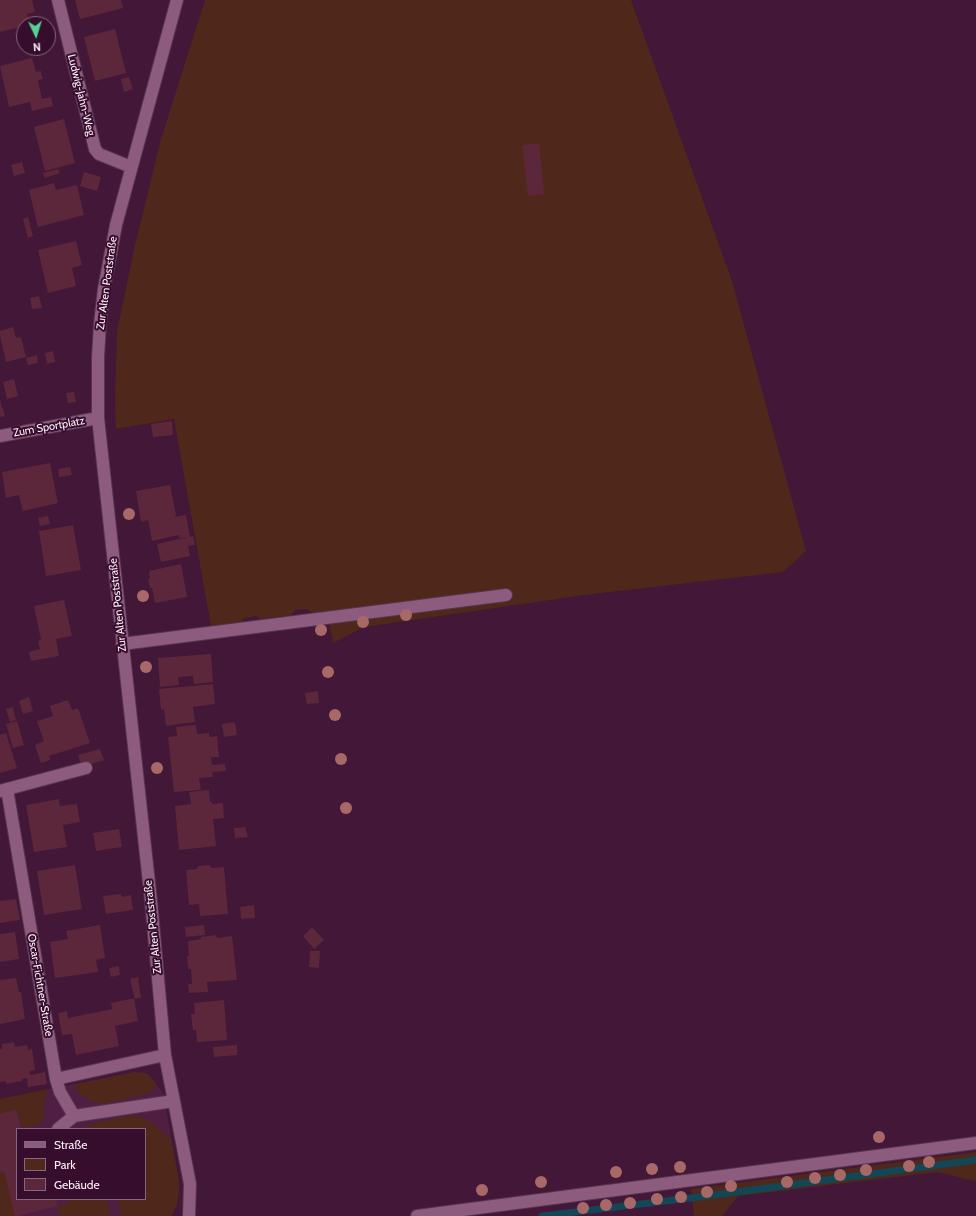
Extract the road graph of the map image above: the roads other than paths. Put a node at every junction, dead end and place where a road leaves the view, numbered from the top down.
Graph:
1 (58, 0) edge
2 (177, 0) edge
3 (132, 167) junction
4 (98, 418) junction
5 (0, 436) edge
6 (506, 595) dead end
7 (122, 644) junction
8 (86, 768) dead end
9 (3, 790) edge
10 (165, 1055) junction
11 (56, 1079) junction
12 (174, 1101) junction
13 (74, 1116) junction
14 (59, 1128) edge
15 (976, 1143) edge
16 (189, 1216) edge
17 (417, 1216) edge

1 - 3 street, Ludwig-Jahn-Weg
2 - 3 street, Zur Alten Poststraße
3 - 4 street, Zur Alten Poststraße
4 - 5 street, Zum Sportplatz
4 - 7 street, Zur Alten Poststraße
6 - 7 street
7 - 10 street, Zur Alten Poststraße
8 - 9 street
9 - 11 street, Oscar-Fichtner-Straße
10 - 11 street
10 - 12 street, Zur Alten Poststraße
11 - 13 street, Oscar-Fichtner-Straße
12 - 13 street
12 - 16 street, Zur Alten Poststraße
13 - 14 street
15 - 17 street

